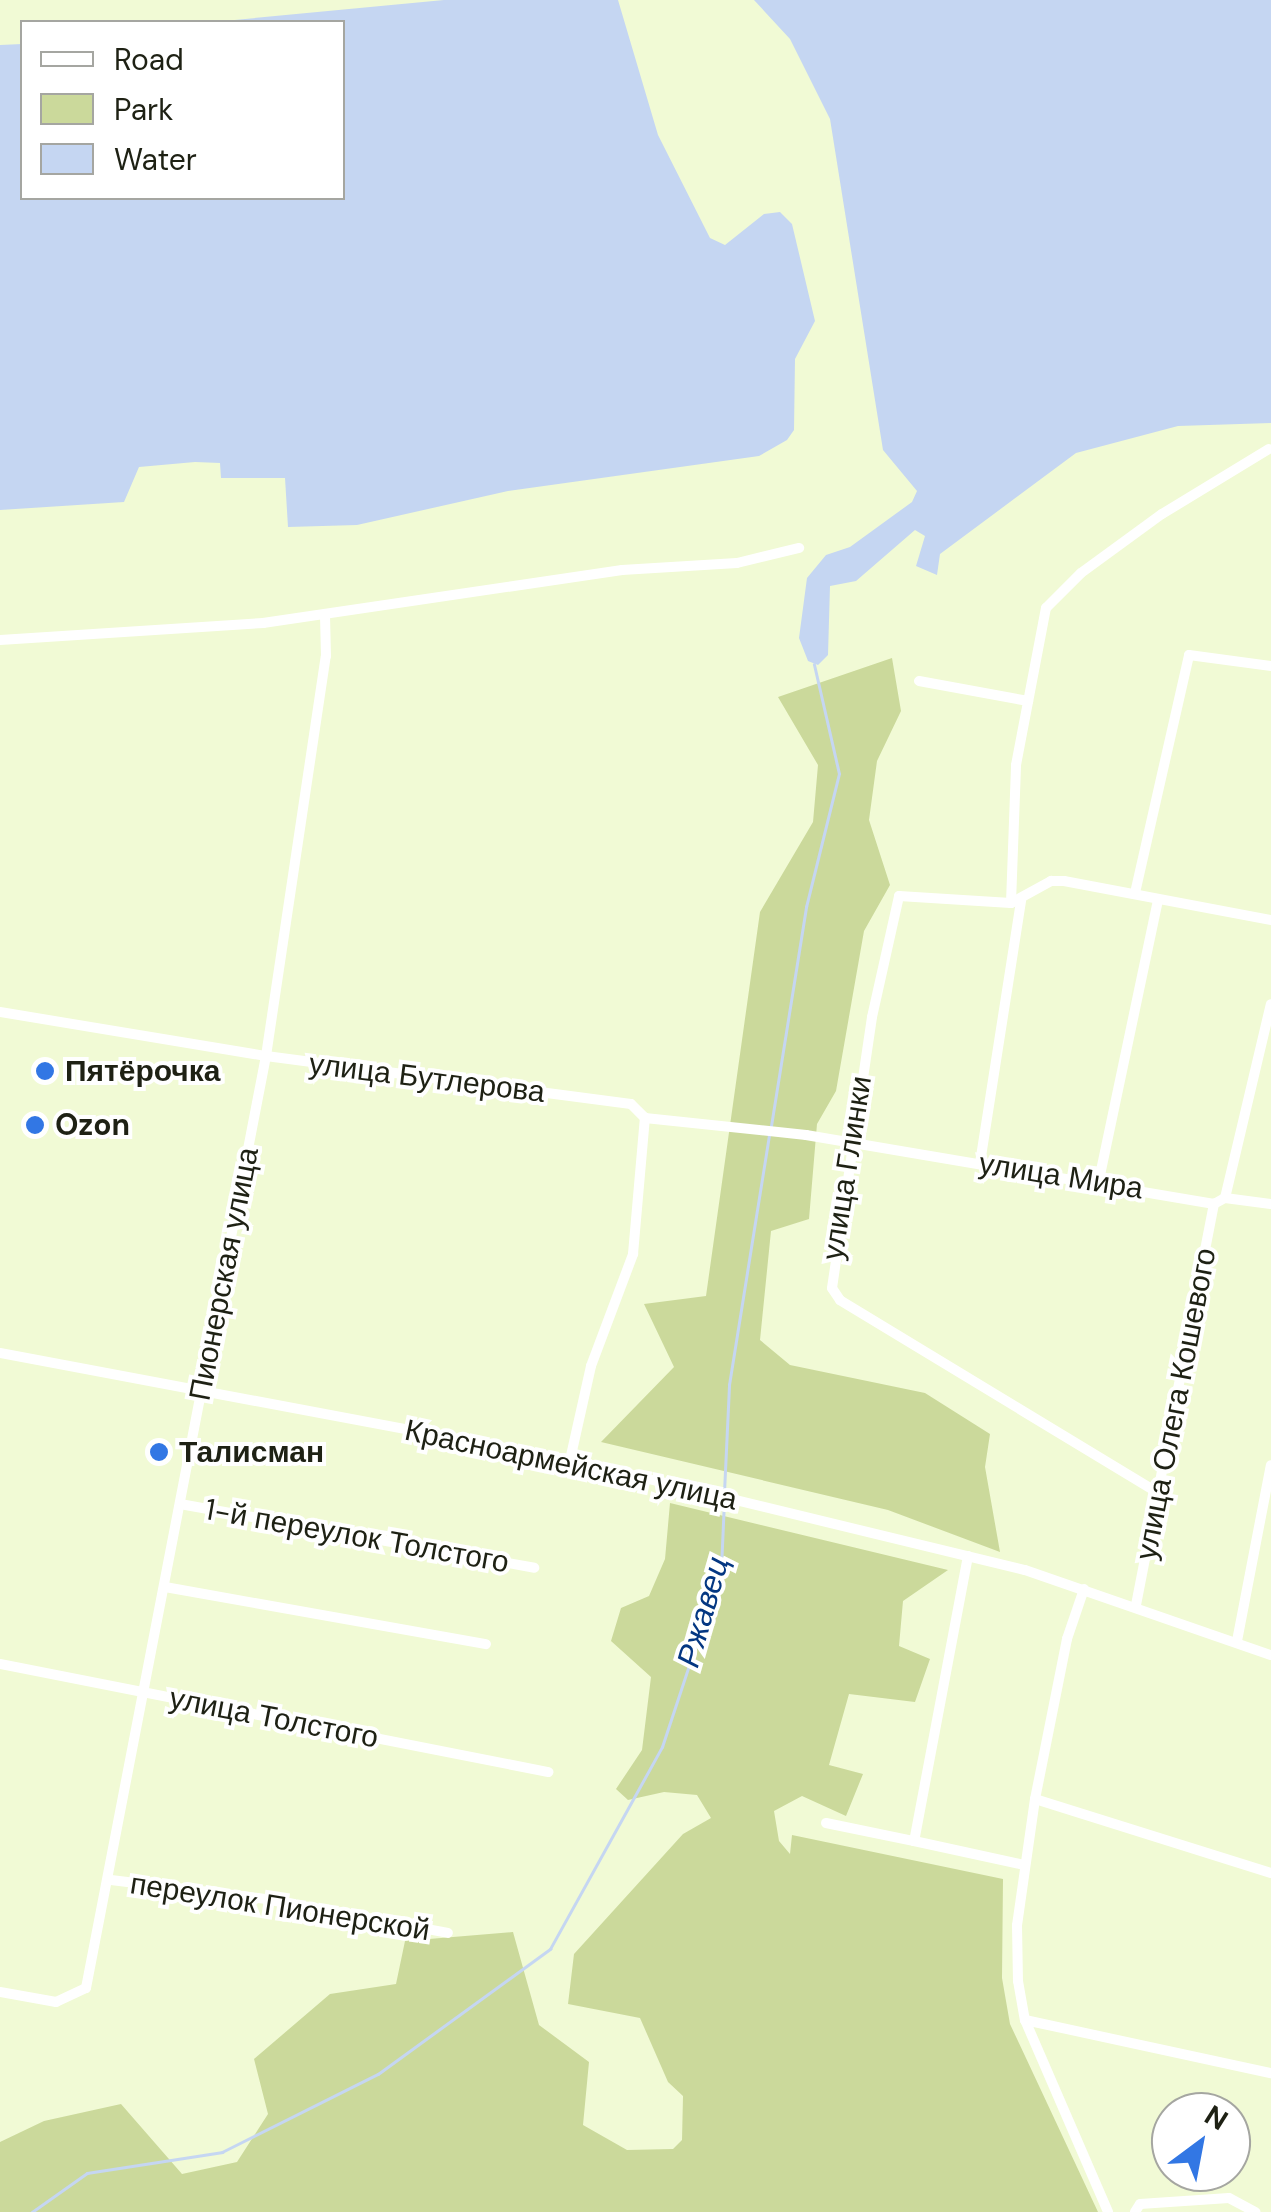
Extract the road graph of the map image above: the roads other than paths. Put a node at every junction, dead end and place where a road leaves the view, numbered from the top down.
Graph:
1 (1269, 449) edge
2 (799, 548) dead end
3 (325, 614) junction
4 (0, 640) edge
5 (1271, 666) edge
6 (919, 680) dead end
7 (1028, 701) junction
8 (1135, 893) junction
9 (1158, 900) junction
10 (1016, 902) junction
11 (1271, 920) edge
12 (1271, 1004) edge
13 (0, 1012) edge
14 (266, 1056) junction
15 (645, 1118) junction
16 (850, 1143) junction
17 (980, 1163) junction
18 (1099, 1180) junction
19 (1220, 1201) junction
20 (1271, 1204) edge
21 (0, 1353) edge
22 (201, 1391) junction
23 (570, 1460) junction
24 (1271, 1465) edge
25 (1160, 1494) junction
26 (180, 1504) junction
27 (968, 1556) junction
28 (534, 1568) dead end
29 (165, 1586) junction
30 (1084, 1589) junction
31 (1136, 1605) junction
32 (1237, 1641) junction
33 (486, 1644) dead end
34 (1271, 1655) edge
35 (0, 1664) edge
36 (146, 1692) junction
37 (548, 1772) dead end
38 (1034, 1799) junction
39 (826, 1823) dead end
40 (914, 1841) junction
41 (1024, 1866) junction
42 (1271, 1872) edge
43 (110, 1880) junction
44 (448, 1934) dead end
45 (0, 1992) edge
46 (1025, 2020) junction
47 (1271, 2073) edge
48 (1108, 2212) edge
49 (1136, 2212) edge
50 (1255, 2212) edge

1 - 7 street
2 - 3 street
3 - 4 street
3 - 14 street, Пионерская улица
5 - 8 street
6 - 7 street
7 - 10 street
8 - 9 street
8 - 10 street
9 - 11 street
9 - 18 street
10 - 16 street, улица Глинки
10 - 17 street
12 - 19 street, улица Олега Кошевого
13 - 14 street, улица Бутлерова
14 - 15 street, улица Бутлерова
14 - 22 street, Пионерская улица
15 - 16 street, улица Бутлерова
15 - 23 street
16 - 17 street, улица Мира
16 - 25 street, улица Глинки
17 - 18 street, улица Мира
18 - 19 street, улица Мира
19 - 20 street, улица Мира
19 - 25 street, улица Олега Кошевого
21 - 22 street, Красноармейская улица
22 - 23 street, Красноармейская улица
22 - 26 street, Пионерская улица
23 - 27 street, Красноармейская улица
24 - 32 street
25 - 31 street, улица Олега Кошевого
26 - 28 street, 1-й переулок Толстого
26 - 29 street, Пионерская улица
27 - 30 street, Красноармейская улица
27 - 40 street
29 - 33 street
29 - 36 street, Пионерская улица
30 - 31 street, Красноармейская улица
30 - 38 street
31 - 32 street, Красноармейская улица
32 - 34 street, Красноармейская улица
35 - 36 street, улица Толстого
36 - 37 street, улица Толстого
36 - 43 street, Пионерская улица
38 - 41 street
38 - 42 street
39 - 40 street
40 - 41 street
41 - 46 street
43 - 44 street, переулок Пионерской
43 - 45 street, Пионерская улица
46 - 47 street
46 - 48 street
49 - 50 street

